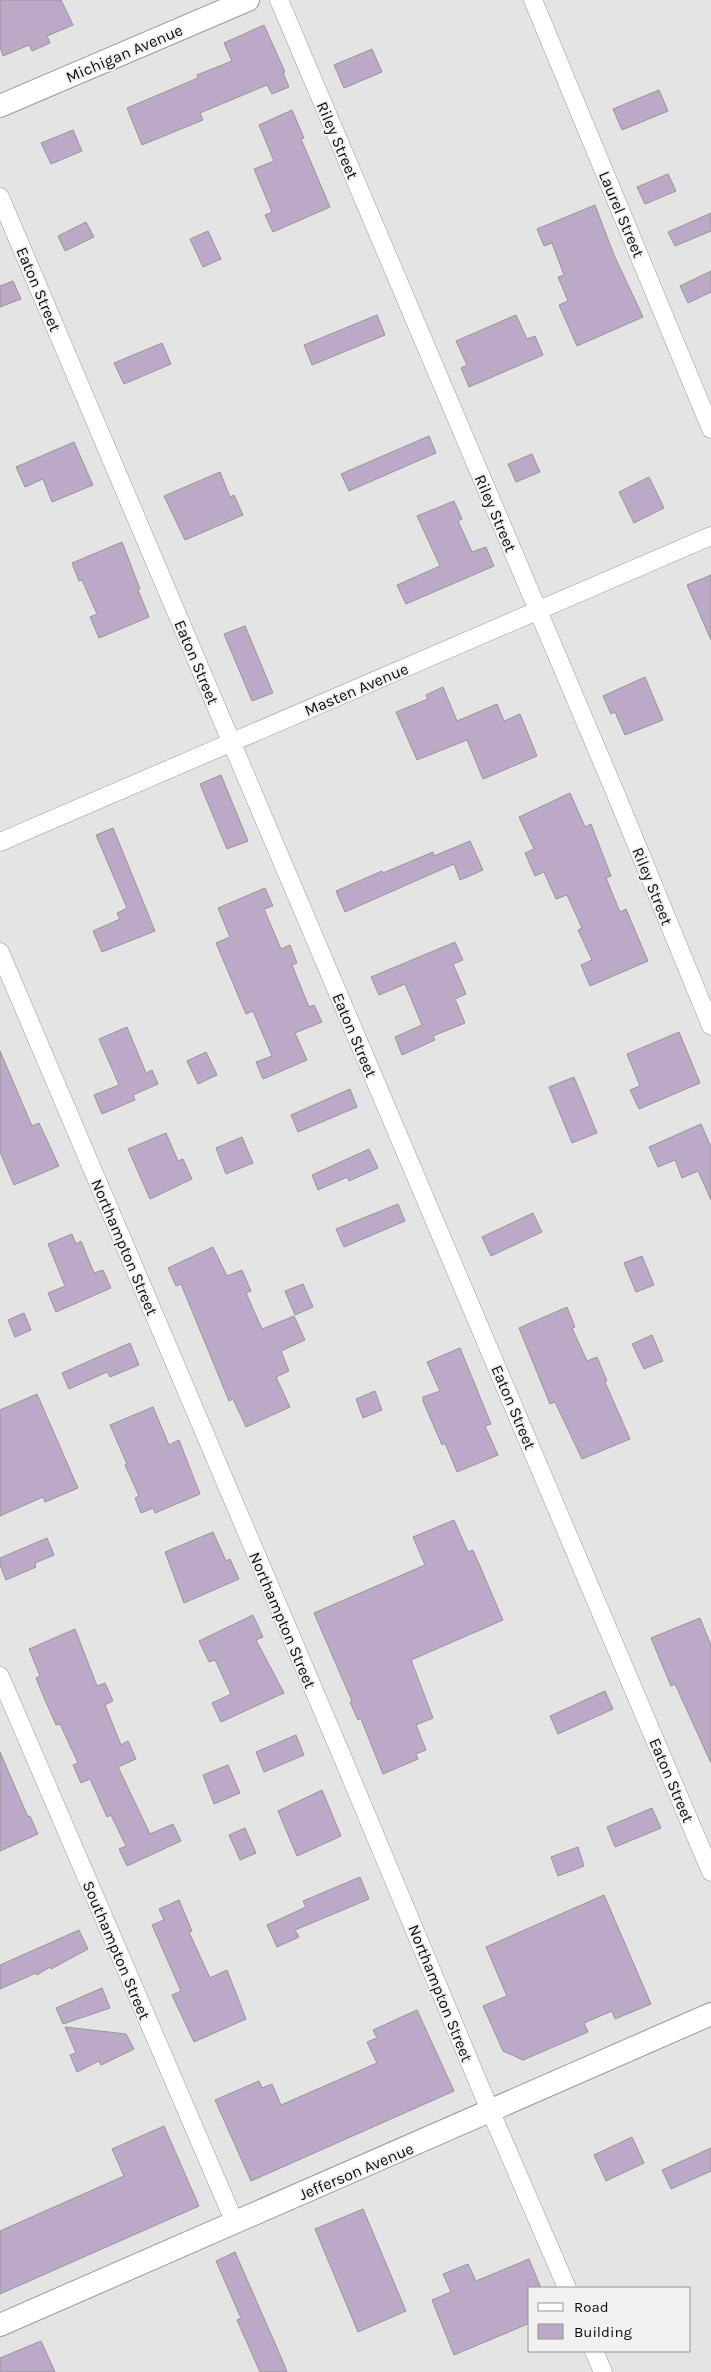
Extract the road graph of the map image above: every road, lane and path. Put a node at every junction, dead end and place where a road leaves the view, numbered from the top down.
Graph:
1 (248, 0) edge
2 (278, 0) edge
3 (533, 0) edge
4 (0, 106) edge
5 (0, 197) edge
6 (711, 429) edge
7 (711, 536) edge
8 (538, 610) junction
9 (232, 742) junction
10 (0, 842) edge
11 (0, 952) edge
12 (711, 1026) edge
13 (0, 1676) edge
14 (711, 1872) edge
15 (711, 2014) edge
16 (490, 2112) junction
17 (235, 2223) junction
18 (567, 2287) edge
19 (0, 2325) edge
20 (594, 2352) edge
21 (603, 2372) edge

1 - 4 street, Michigan Avenue
2 - 8 street, Riley Street
3 - 6 street, Laurel Street
5 - 9 street, Eaton Street
7 - 8 street, Masten Avenue
8 - 9 street, Masten Avenue
8 - 12 street, Riley Street
9 - 10 street, Masten Avenue
9 - 14 street, Eaton Street
11 - 16 street, Northampton Street
13 - 17 street, Southampton Street
15 - 16 street, Jefferson Avenue
16 - 17 street, Jefferson Avenue
16 - 18 street, Northampton Street
17 - 19 street, Jefferson Avenue
20 - 21 street

